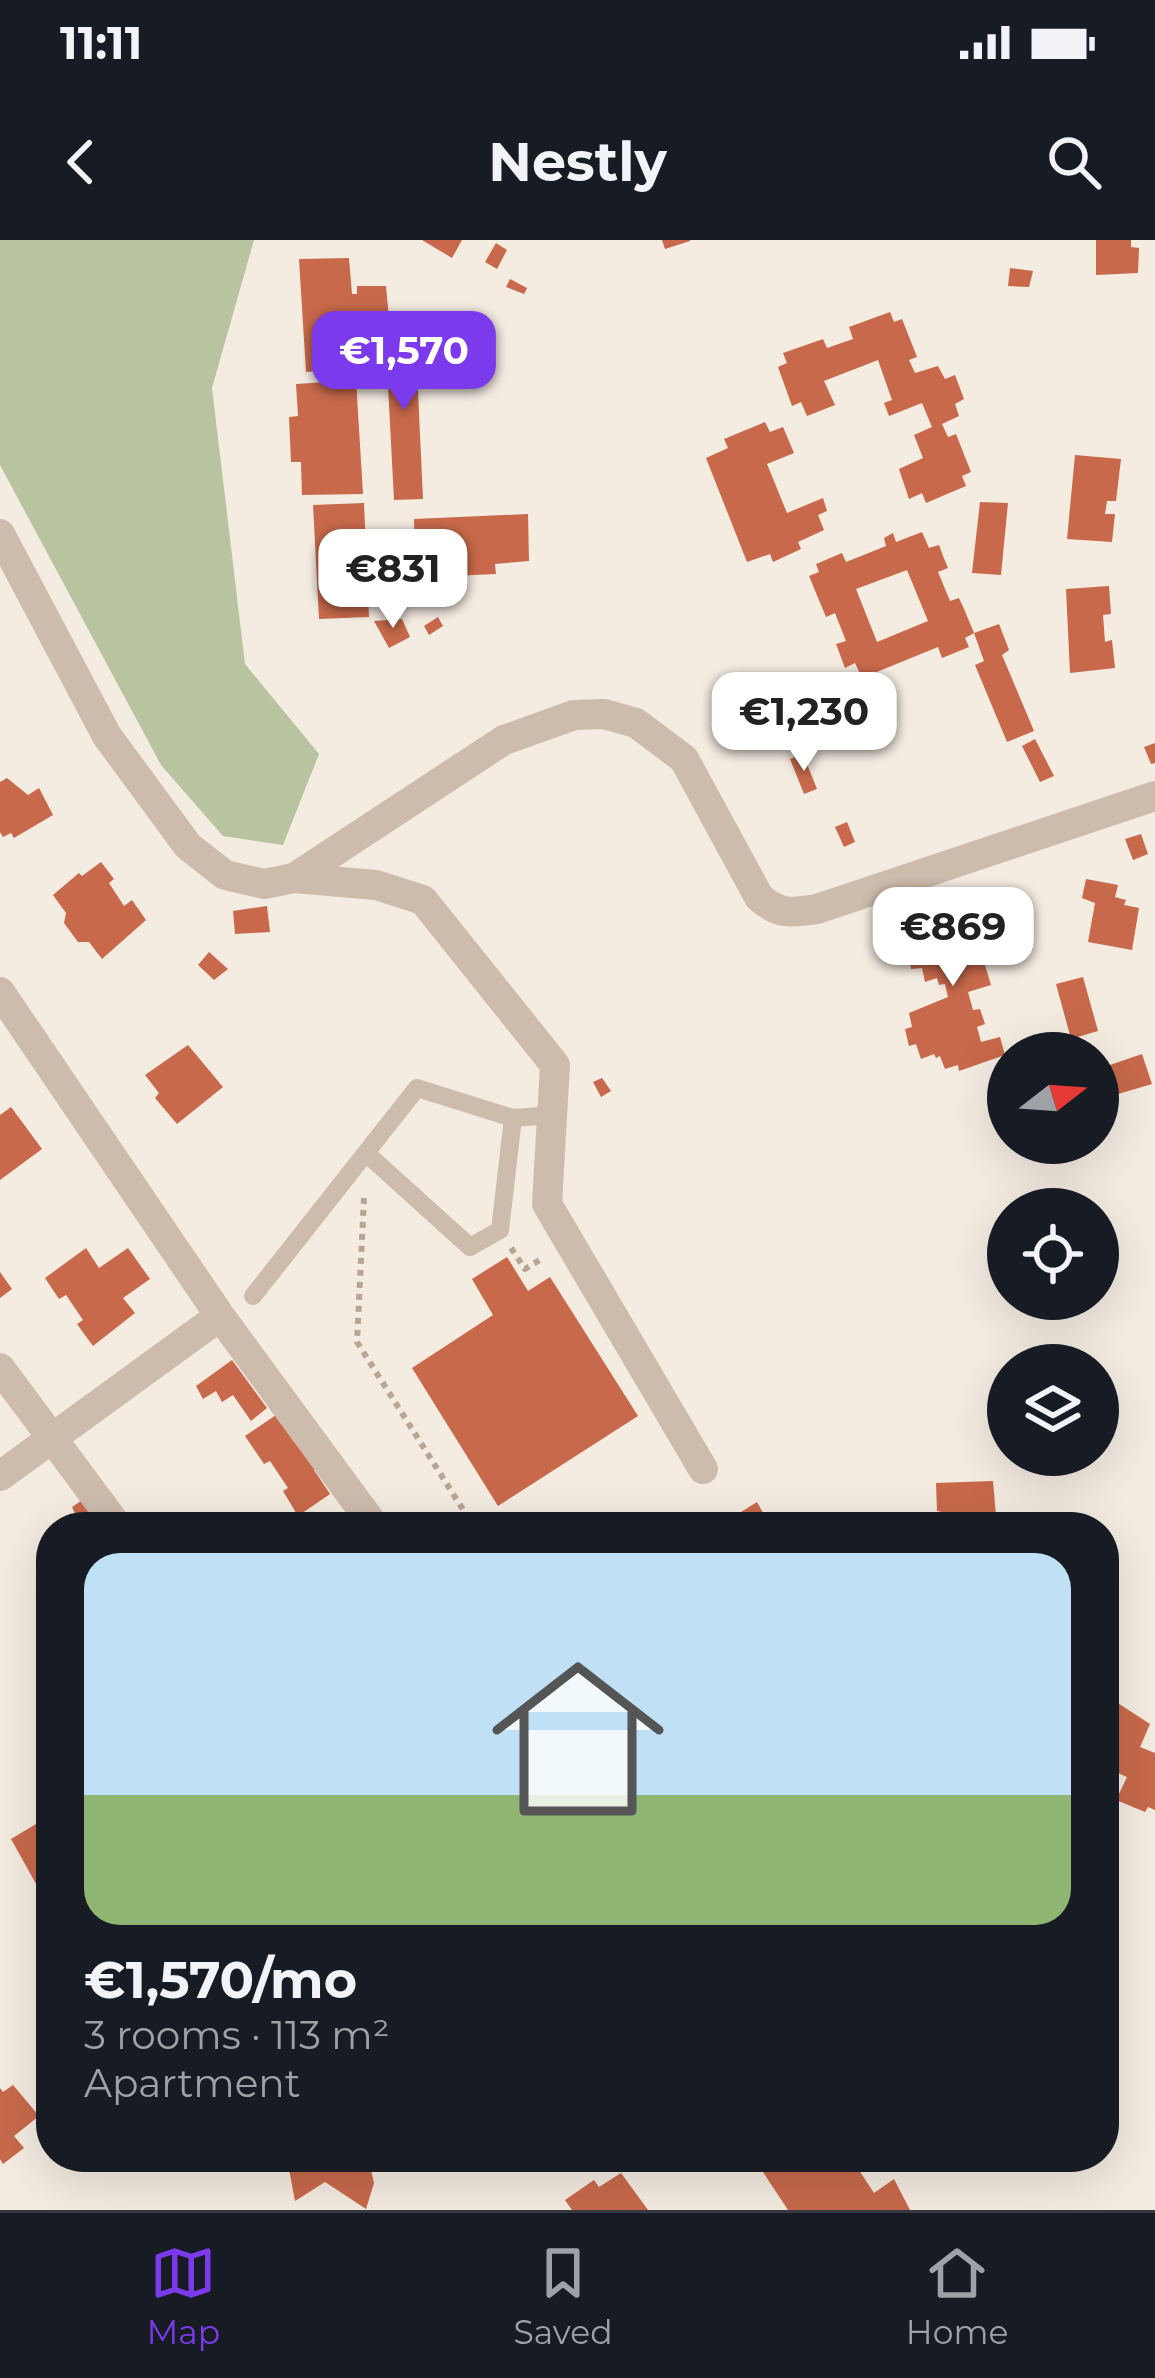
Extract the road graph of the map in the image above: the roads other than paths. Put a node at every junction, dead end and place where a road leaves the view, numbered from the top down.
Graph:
1 (0, 533) edge
2 (1155, 796) edge
3 (294, 878) junction
4 (0, 992) edge
5 (554, 1115) junction
6 (513, 1118) junction
7 (366, 1153) junction
8 (253, 1296) dead end
9 (220, 1316) junction
10 (0, 1368) edge
11 (53, 1437) junction
12 (704, 1469) dead end
13 (0, 1476) edge
14 (107, 1512) edge
15 (364, 1512) edge

1 - 3 street
2 - 3 street
3 - 5 street
4 - 9 street
5 - 6 lane
5 - 12 street
6 - 7 lane
6 - 7 lane
7 - 8 lane
9 - 11 street
9 - 15 street
10 - 11 street
11 - 13 street
11 - 14 street

